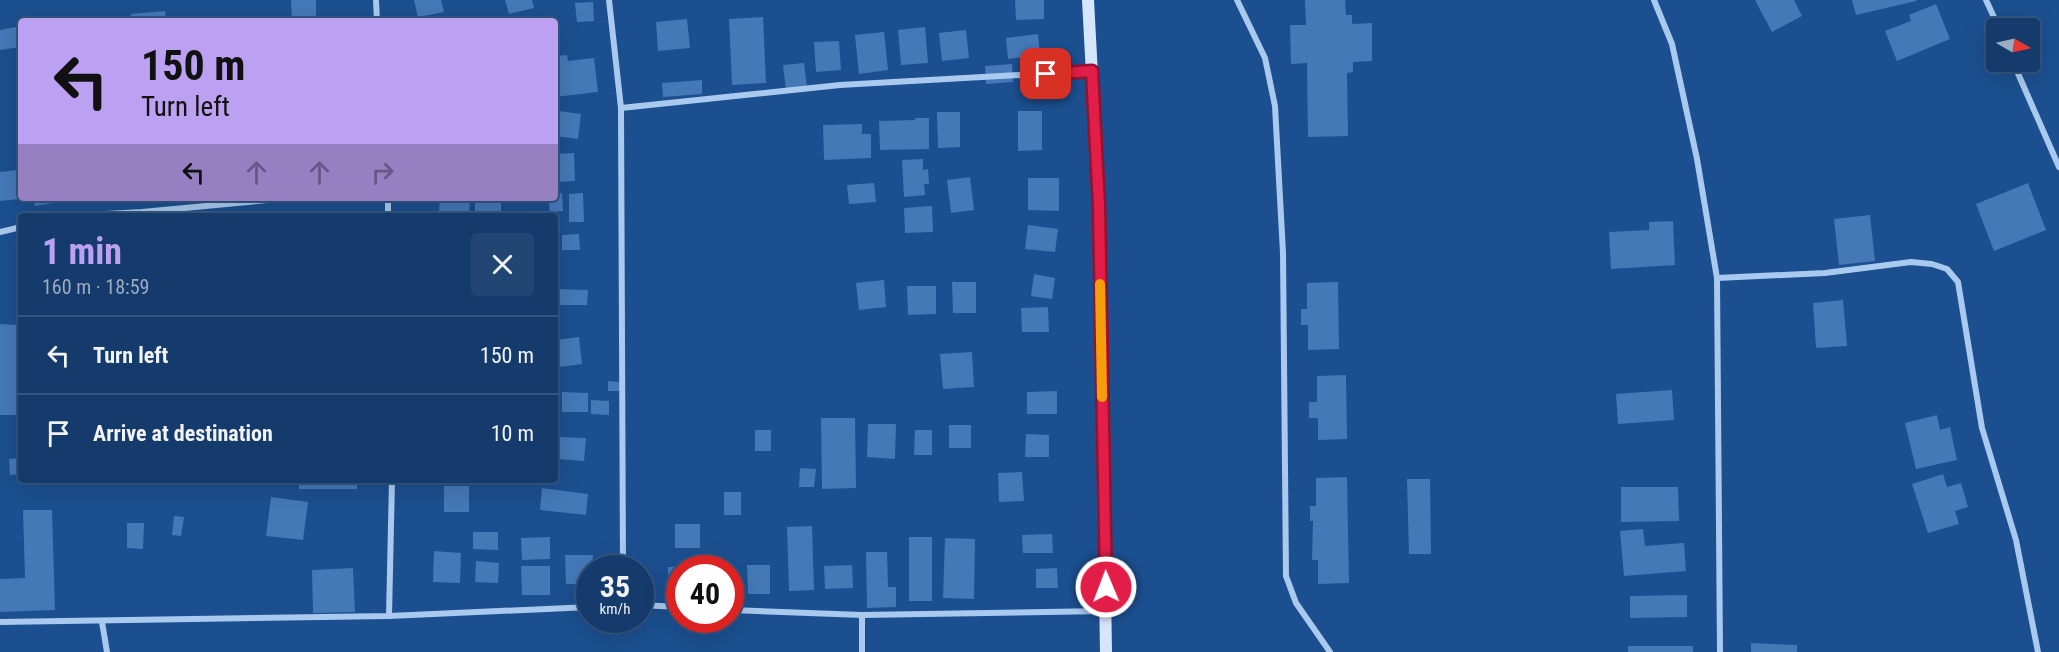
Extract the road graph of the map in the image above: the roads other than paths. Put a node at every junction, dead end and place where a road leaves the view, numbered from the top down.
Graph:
1 (376, 0) edge
2 (609, 0) edge
3 (1088, 0) edge
4 (1237, 0) edge
5 (1654, 0) edge
6 (1986, 0) edge
7 (377, 18) edge
8 (1994, 18) edge
9 (1092, 71) junction
10 (2017, 72) edge
11 (621, 108) junction
12 (2059, 167) edge
13 (258, 201) edge
14 (124, 213) edge
15 (18, 228) edge
16 (0, 232) edge
17 (1717, 278) junction
18 (392, 483) edge
19 (623, 555) edge
20 (576, 608) edge
21 (744, 611) edge
22 (1106, 611) junction
23 (388, 615) junction
24 (862, 615) junction
25 (0, 622) edge
26 (102, 622) junction
27 (107, 652) edge
28 (862, 652) edge
29 (1106, 652) edge
30 (1330, 652) edge
31 (1720, 652) edge
32 (2038, 652) edge

1 - 7 street
2 - 11 street
3 - 9 street
4 - 30 street
5 - 17 street
6 - 8 street
9 - 11 street
9 - 22 street
10 - 12 street
11 - 19 street
13 - 14 street
15 - 16 street
17 - 31 street
17 - 32 street
18 - 23 street
20 - 23 street
21 - 24 street
22 - 24 street
22 - 29 street
23 - 26 street
24 - 28 street
25 - 26 street
26 - 27 street

